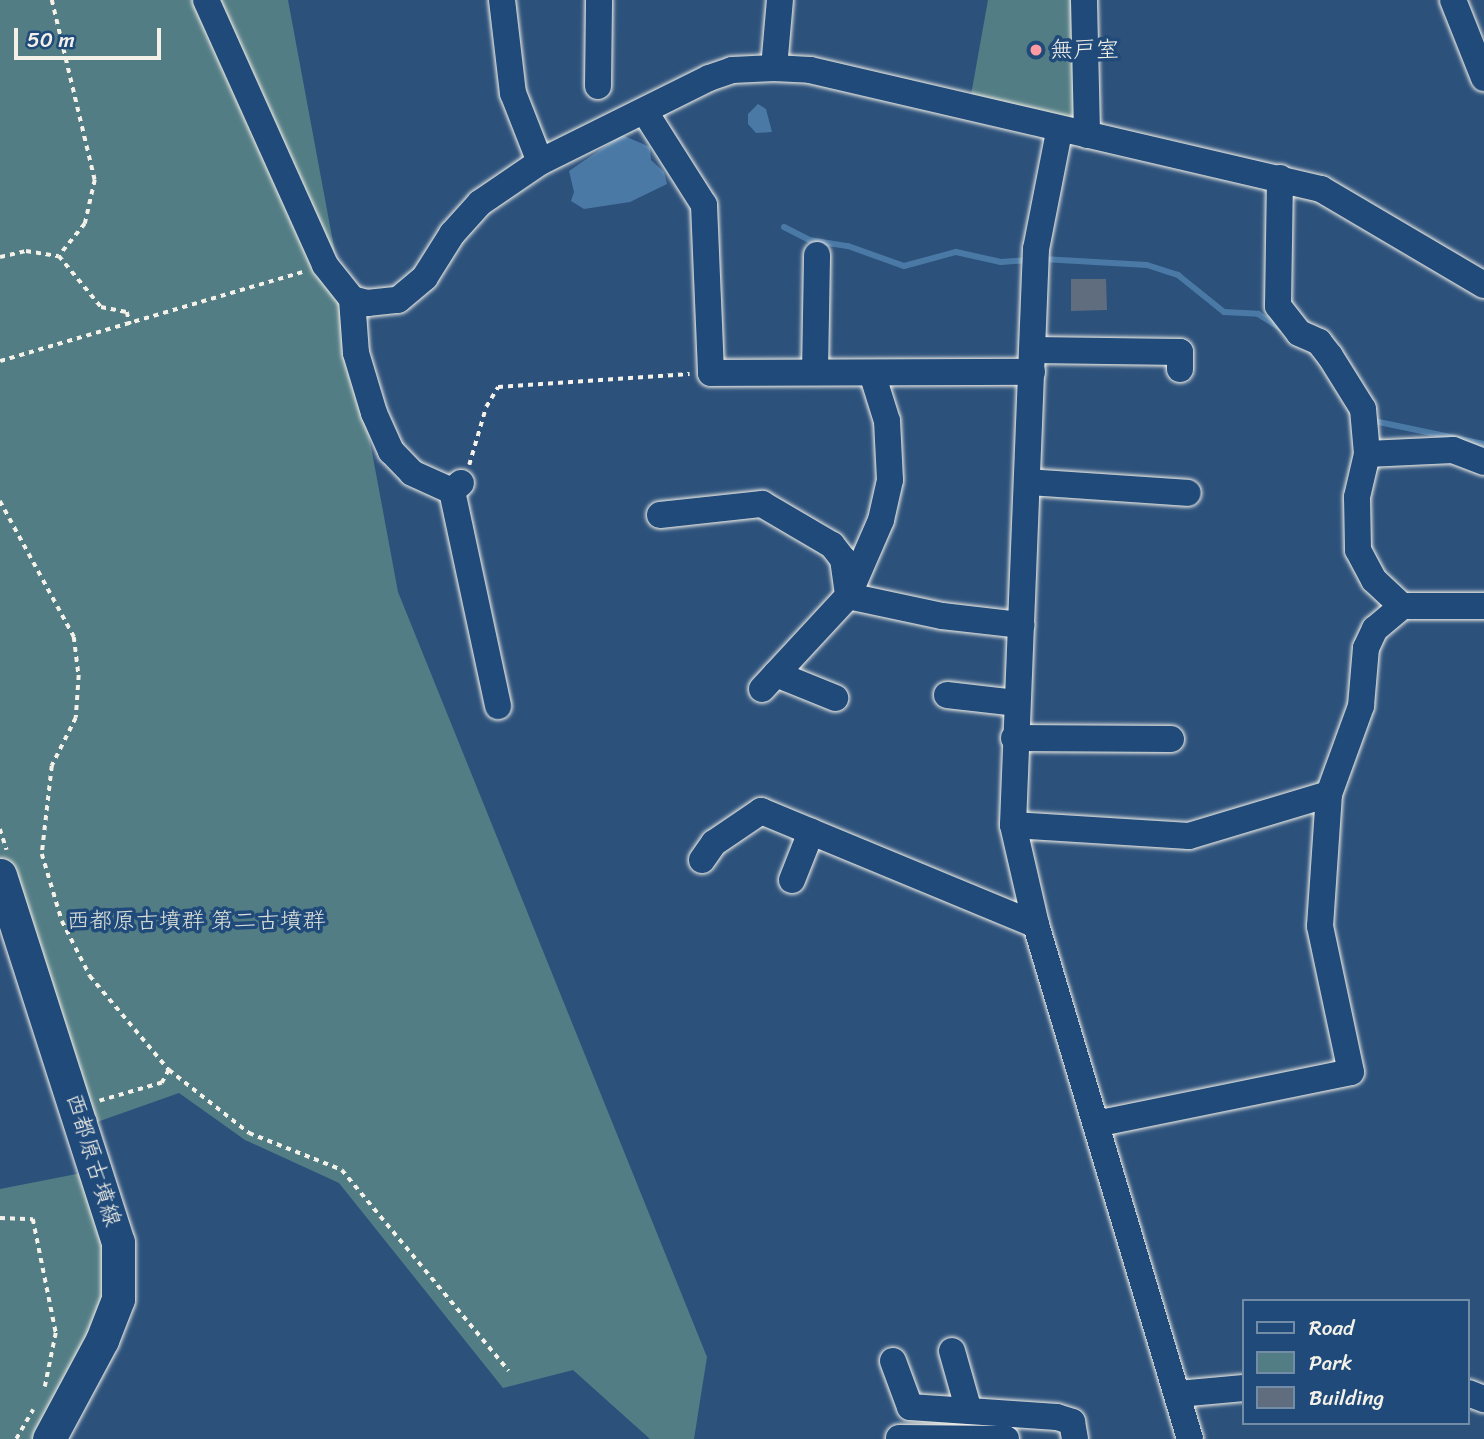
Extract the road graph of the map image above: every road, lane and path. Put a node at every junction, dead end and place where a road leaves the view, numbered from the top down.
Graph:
1 (52, 0) edge
2 (206, 0) edge
3 (502, 0) edge
4 (599, 0) edge
5 (780, 0) edge
6 (1084, 0) edge
7 (1453, 0) edge
8 (774, 68) junction
9 (1484, 78) edge
10 (598, 86) dead end
11 (645, 112) junction
12 (1059, 132) junction
13 (1087, 135) junction
14 (540, 162) junction
15 (1280, 178) junction
16 (817, 255) dead end
17 (60, 256) junction
18 (0, 257) edge
19 (325, 265) junction
20 (1484, 285) edge
21 (352, 299) junction
22 (130, 325) junction
23 (0, 361) edge
24 (1033, 361) junction
25 (1180, 369) dead end
26 (816, 372) junction
27 (710, 373) junction
28 (872, 373) junction
29 (1366, 432) junction
30 (1484, 462) edge
31 (1028, 482) junction
32 (456, 487) junction
33 (1188, 493) dead end
34 (0, 501) edge
35 (660, 515) dead end
36 (848, 596) junction
37 (1402, 606) junction
38 (1484, 606) edge
39 (1021, 625) junction
40 (947, 695) dead end
41 (835, 698) dead end
42 (1016, 703) junction
43 (498, 706) dead end
44 (1014, 738) junction
45 (1171, 739) dead end
46 (1329, 794) junction
47 (1013, 825) junction
48 (0, 829) edge
49 (811, 832) junction
50 (702, 860) dead end
51 (4, 865) edge
52 (792, 880) dead end
53 (1036, 925) junction
54 (169, 1070) junction
55 (90, 1104) dead end
56 (1096, 1124) junction
57 (0, 1218) edge
58 (952, 1351) dead end
59 (893, 1361) dead end
60 (509, 1371) dead end
61 (1242, 1388) edge
62 (1178, 1394) junction
63 (969, 1411) junction
64 (899, 1438) edge
65 (16, 1439) edge
66 (49, 1439) edge
67 (1006, 1439) edge
68 (1075, 1439) edge
69 (1190, 1439) edge

1 - 17 path
2 - 19 street
3 - 14 street
4 - 10 street
5 - 8 street
6 - 13 street
7 - 9 street
8 - 11 street
8 - 12 street
11 - 14 street
11 - 27 street
12 - 13 street
12 - 24 street
13 - 15 street
14 - 21 street
15 - 20 street
15 - 29 street
16 - 26 street
17 - 18 path
17 - 22 path
19 - 21 street
19 - 22 path
21 - 32 street
22 - 23 path
24 - 25 street
24 - 28 street
24 - 31 street
26 - 27 street
26 - 28 street
27 - 32 path
28 - 36 street
29 - 30 street
29 - 37 street
31 - 33 street
31 - 39 street
32 - 43 street
34 - 54 path
35 - 36 street
36 - 39 street
36 - 41 street
37 - 38 street
37 - 46 street
39 - 42 street
40 - 42 street
42 - 44 street
44 - 45 street
44 - 47 street
46 - 47 street
46 - 56 street
47 - 53 street
48 - 51 path
49 - 50 street
49 - 52 street
49 - 53 street
51 - 66 main road, 西都原古墳線
53 - 56 street
54 - 55 path
54 - 60 path
56 - 62 street
57 - 65 path
58 - 63 street
59 - 63 street
61 - 62 street
62 - 69 street
63 - 68 street
64 - 67 street

